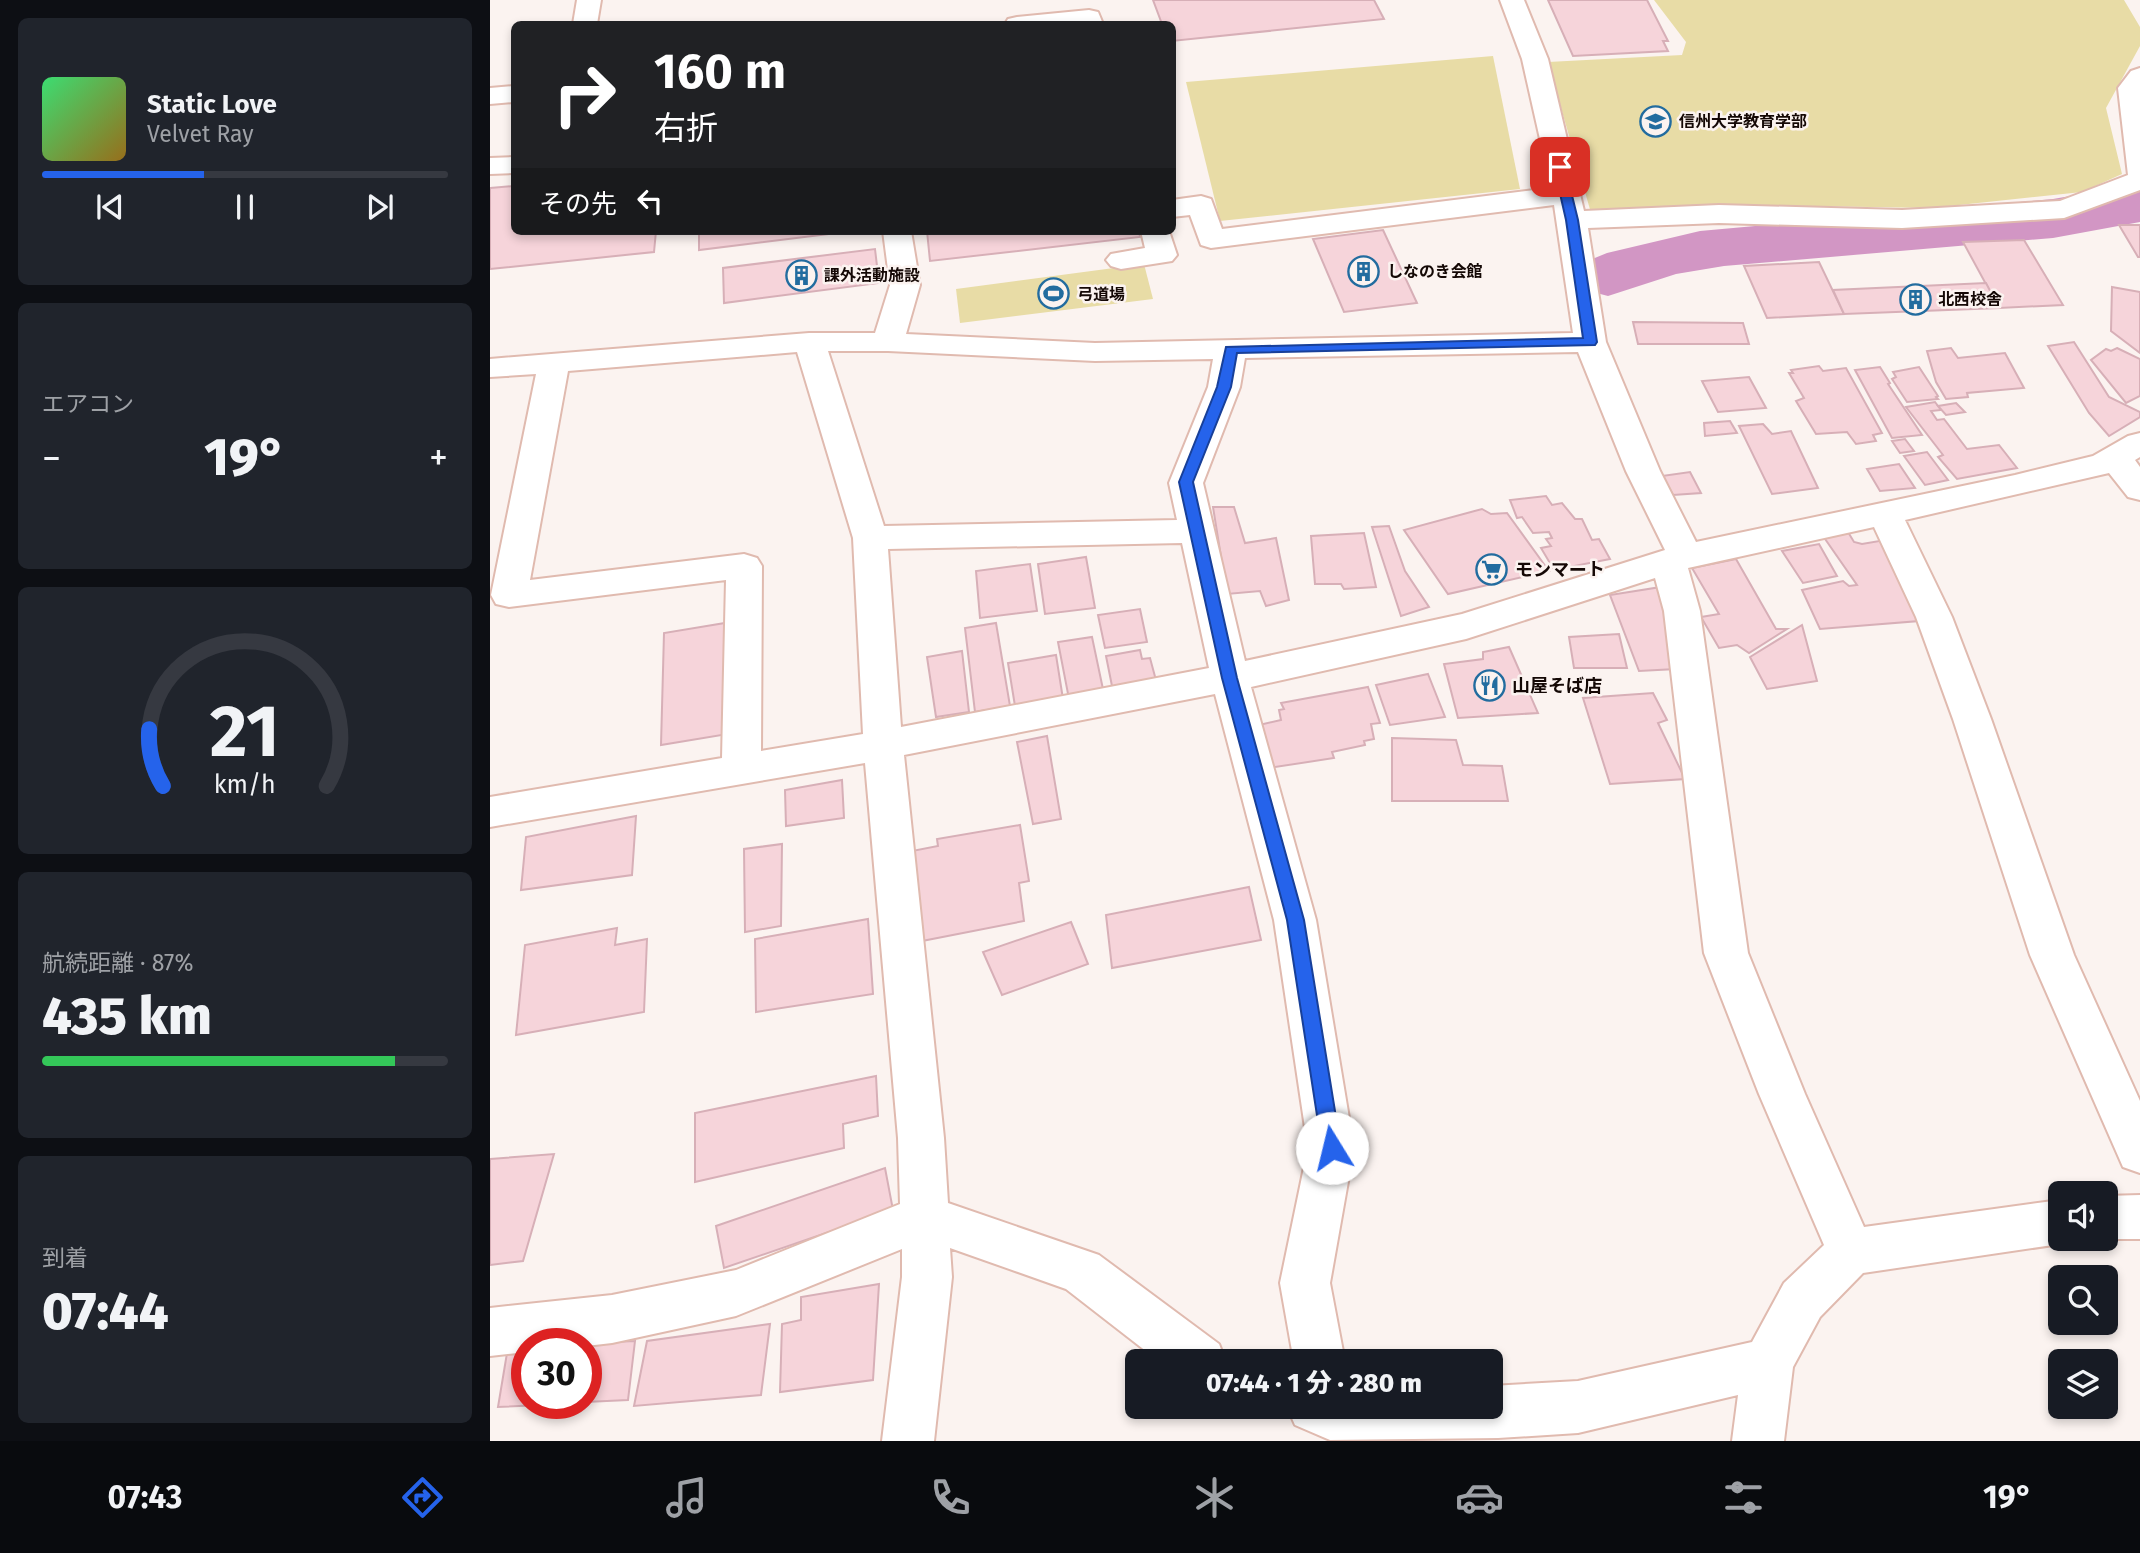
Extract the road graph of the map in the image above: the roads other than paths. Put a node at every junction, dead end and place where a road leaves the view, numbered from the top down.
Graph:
1 (589, 0) edge
2 (1512, 0) edge
3 (1005, 20) edge
4 (586, 21) edge
5 (1090, 21) edge
6 (2140, 76) edge
7 (511, 94) edge
8 (490, 96) edge
9 (511, 165) edge
10 (490, 166) edge
11 (2140, 173) edge
12 (2140, 180) edge
13 (1569, 207) junction
14 (1176, 208) edge
15 (898, 235) edge
16 (1156, 235) edge
17 (1121, 260) dead end
18 (809, 342) junction
19 (888, 342) junction
20 (1590, 342) junction
21 (1231, 349) junction
22 (554, 362) junction
23 (490, 368) edge
24 (2127, 451) edge
25 (2140, 489) edge
26 (1884, 512) junction
27 (1198, 531) junction
28 (870, 538) junction
29 (1677, 559) junction
30 (1230, 678) junction
31 (883, 745) junction
32 (741, 769) junction
33 (490, 812) edge
34 (2140, 1152) edge
35 (925, 1217) junction
36 (2140, 1217) edge
37 (2118, 1218) edge
38 (2048, 1224) edge
39 (1851, 1252) junction
40 (490, 1332) edge
41 (1183, 1349) edge
42 (1318, 1349) edge
43 (1768, 1363) junction
44 (1503, 1412) edge
45 (908, 1441) edge
46 (1758, 1441) edge

1 - 4 street
2 - 13 street
3 - 5 street
6 - 11 street
7 - 8 street
9 - 10 street
12 - 13 street
13 - 14 street
13 - 20 street
15 - 19 street
16 - 17 street
18 - 19 street
18 - 22 street
18 - 28 street
19 - 21 street
20 - 21 street
20 - 29 street
21 - 27 street
22 - 23 street
22 - 32 street
24 - 25 street
24 - 26 street
26 - 29 street
26 - 34 street
27 - 28 street
27 - 30 street
28 - 31 street
29 - 30 street
29 - 39 street
30 - 31 street
30 - 42 street
31 - 32 street
31 - 35 street
32 - 33 street
35 - 40 street
35 - 41 street
35 - 45 street
36 - 37 street
38 - 39 street
39 - 43 street
43 - 44 street
43 - 46 street

